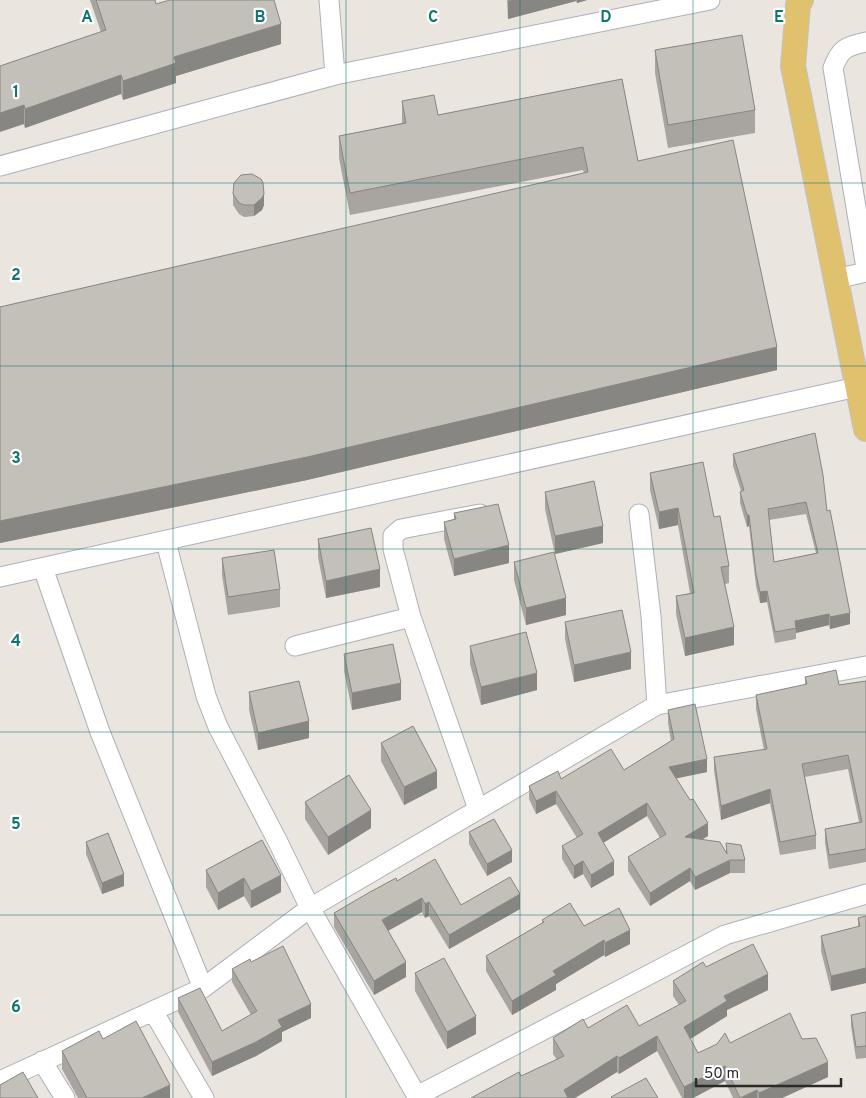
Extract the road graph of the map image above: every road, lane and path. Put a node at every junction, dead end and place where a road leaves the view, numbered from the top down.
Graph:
1 (329, 0) edge
2 (800, 0) edge
3 (701, 1) edge
4 (866, 42) edge
5 (335, 75) junction
6 (0, 166) edge
7 (866, 268) edge
8 (866, 272) edge
9 (836, 279) junction
10 (857, 387) junction
11 (866, 429) edge
12 (498, 510) edge
13 (639, 514) dead end
14 (166, 542) junction
15 (43, 568) junction
16 (0, 578) edge
17 (412, 617) junction
18 (295, 646) dead end
19 (866, 666) edge
20 (657, 705) junction
21 (478, 809) junction
22 (866, 894) edge
23 (310, 908) junction
24 (203, 988) junction
25 (153, 1011) junction
26 (42, 1061) junction
27 (0, 1080) edge
28 (417, 1097) edge
29 (65, 1098) edge
30 (204, 1098) edge

1 - 5 street
2 - 9 main road
3 - 5 street
4 - 7 street
5 - 6 street
8 - 9 street
9 - 10 main road
10 - 11 main road
10 - 14 street
12 - 17 street
13 - 20 street
14 - 15 street
14 - 23 street
15 - 16 street
15 - 24 street
17 - 18 street
17 - 21 street
19 - 20 street
20 - 21 street
21 - 23 street
22 - 28 street
23 - 24 street
23 - 28 street
24 - 25 street
25 - 26 street
25 - 30 street
26 - 27 street
26 - 29 street

